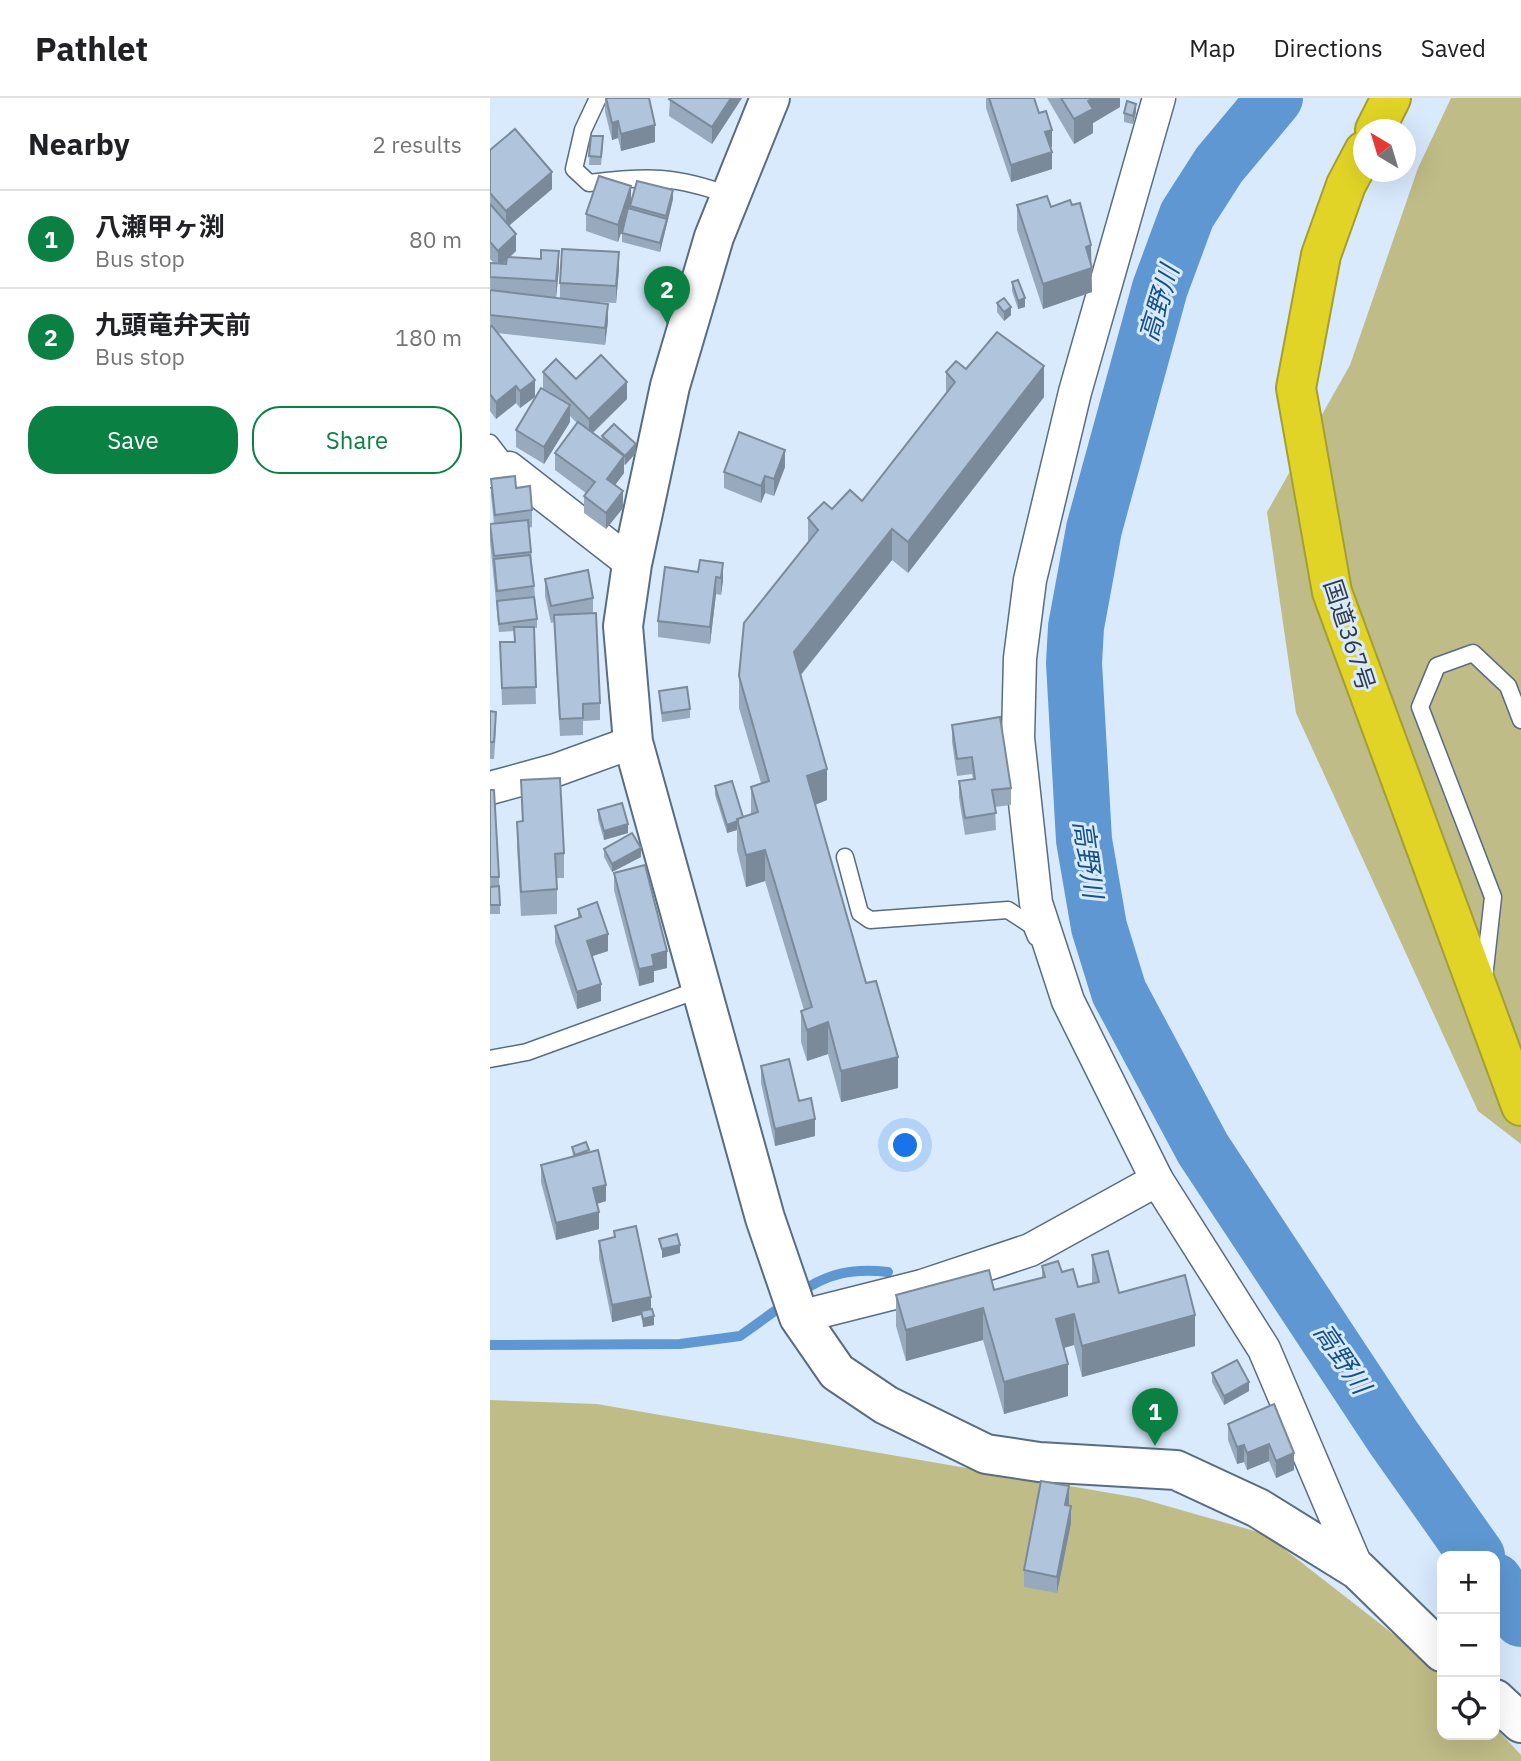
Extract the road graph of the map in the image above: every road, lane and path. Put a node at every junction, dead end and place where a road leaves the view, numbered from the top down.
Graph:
1 (598, 98) edge
2 (770, 98) edge
3 (1159, 98) edge
4 (1391, 98) edge
5 (1380, 119) edge
6 (1353, 171) edge
7 (731, 196) junction
8 (490, 443) edge
9 (500, 470) edge
10 (632, 564) junction
11 (1521, 720) edge
12 (633, 742) junction
13 (490, 788) edge
14 (845, 857) dead end
15 (704, 988) junction
16 (1480, 998) junction
17 (1068, 1001) junction
18 (490, 1059) edge
19 (1521, 1106) edge
20 (1157, 1180) junction
21 (799, 1317) junction
22 (1357, 1570) junction
23 (1437, 1647) edge
24 (1500, 1704) edge
25 (1521, 1723) edge

1 - 7 lane
2 - 7 street
3 - 17 street
4 - 5 highway
6 - 16 highway, 国道367号
7 - 10 street
8 - 9 lane
9 - 10 street
10 - 12 street
11 - 16 lane
12 - 13 street
12 - 15 street
14 - 17 lane
15 - 18 lane
15 - 21 street
16 - 19 highway, 国道367号
17 - 20 street
20 - 21 street
20 - 22 street
21 - 22 street
22 - 23 street
24 - 25 street

